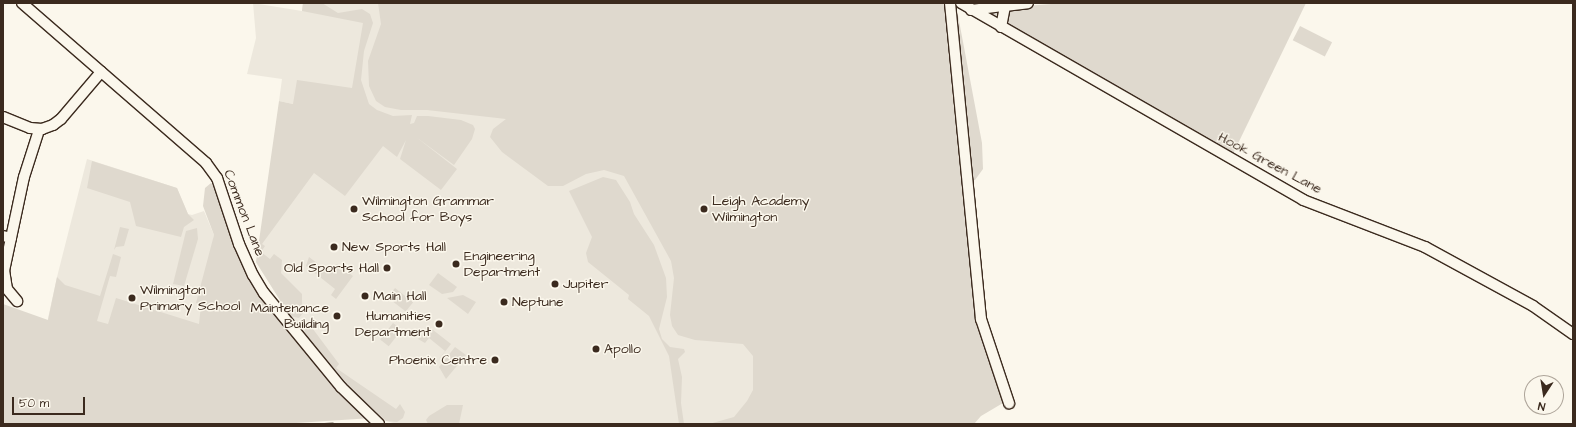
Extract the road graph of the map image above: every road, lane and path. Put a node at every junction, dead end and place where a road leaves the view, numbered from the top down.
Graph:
1 (22, 3) edge
2 (950, 3) edge
3 (961, 3) edge
4 (1028, 3) edge
5 (1005, 6) junction
6 (971, 10) junction
7 (1001, 27) junction
8 (101, 72) junction
9 (3, 117) edge
10 (38, 133) dead end
11 (7, 237) edge
12 (18, 301) dead end
13 (1573, 334) edge
14 (1009, 403) dead end
15 (380, 424) edge

1 - 8 street, Common Lane
2 - 14 street
3 - 6 street, Hook Green Lane
4 - 5 street
5 - 6 street
5 - 7 street
6 - 7 street, Hook Green Lane
7 - 13 street, Hook Green Lane
8 - 9 street
8 - 15 street, Common Lane
10 - 11 street
11 - 12 street

